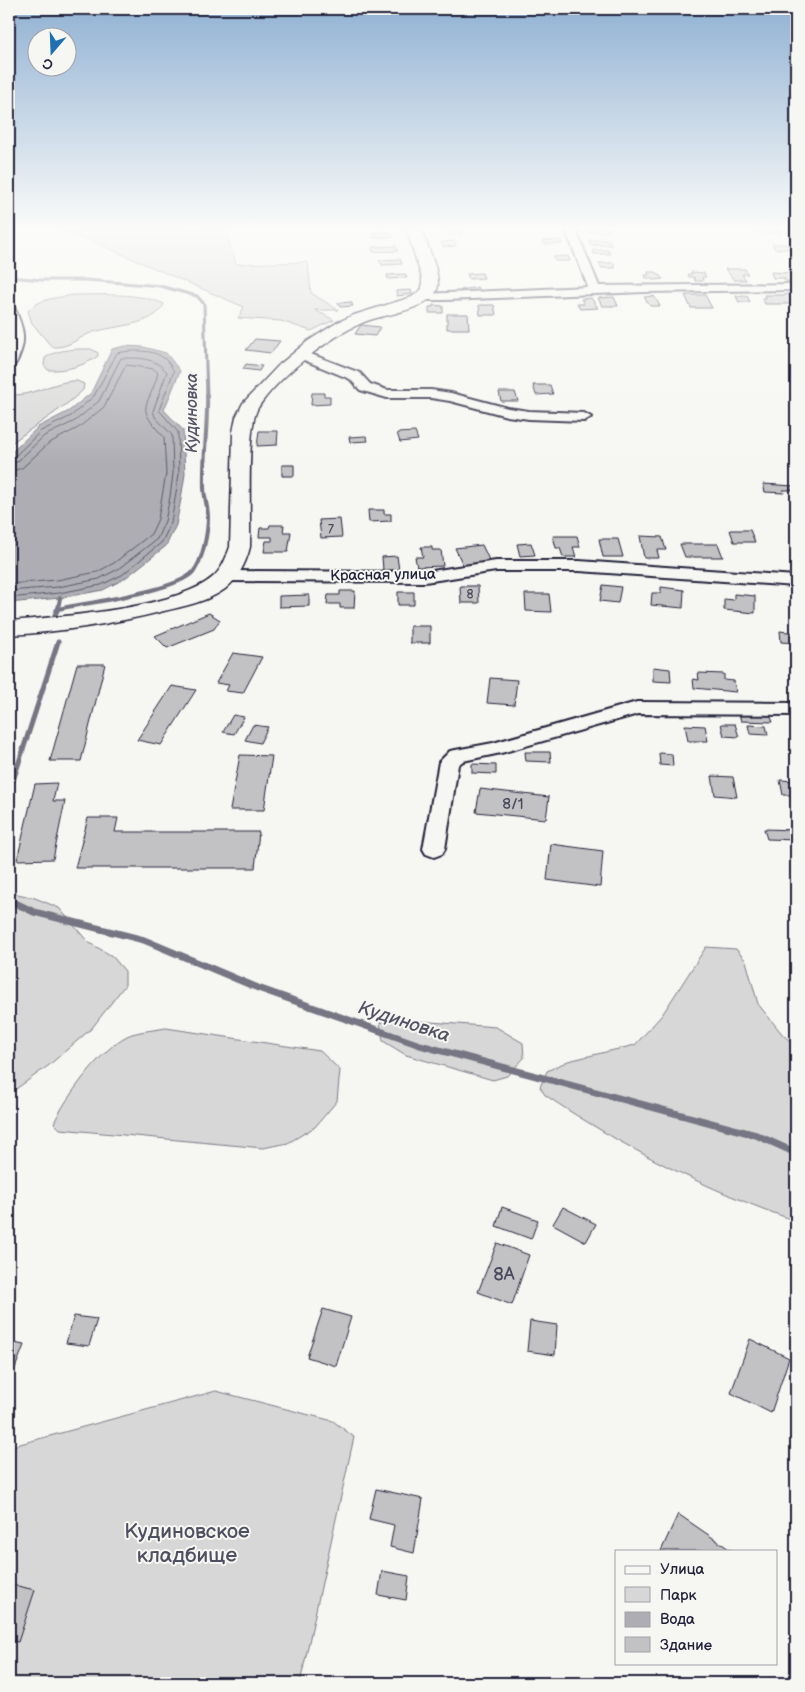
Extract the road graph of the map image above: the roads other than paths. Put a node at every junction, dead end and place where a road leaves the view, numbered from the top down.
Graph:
1 (394, 307) edge
2 (9, 309) edge
3 (303, 355) junction
4 (9, 364) edge
5 (584, 417) dead end
6 (226, 576) junction
7 (796, 581) edge
8 (9, 628) edge
9 (796, 708) edge
10 (434, 849) dead end

1 - 3 main road
2 - 4 street
3 - 5 street
3 - 6 main road
6 - 7 street, Красная улица
6 - 8 main road
9 - 10 street

